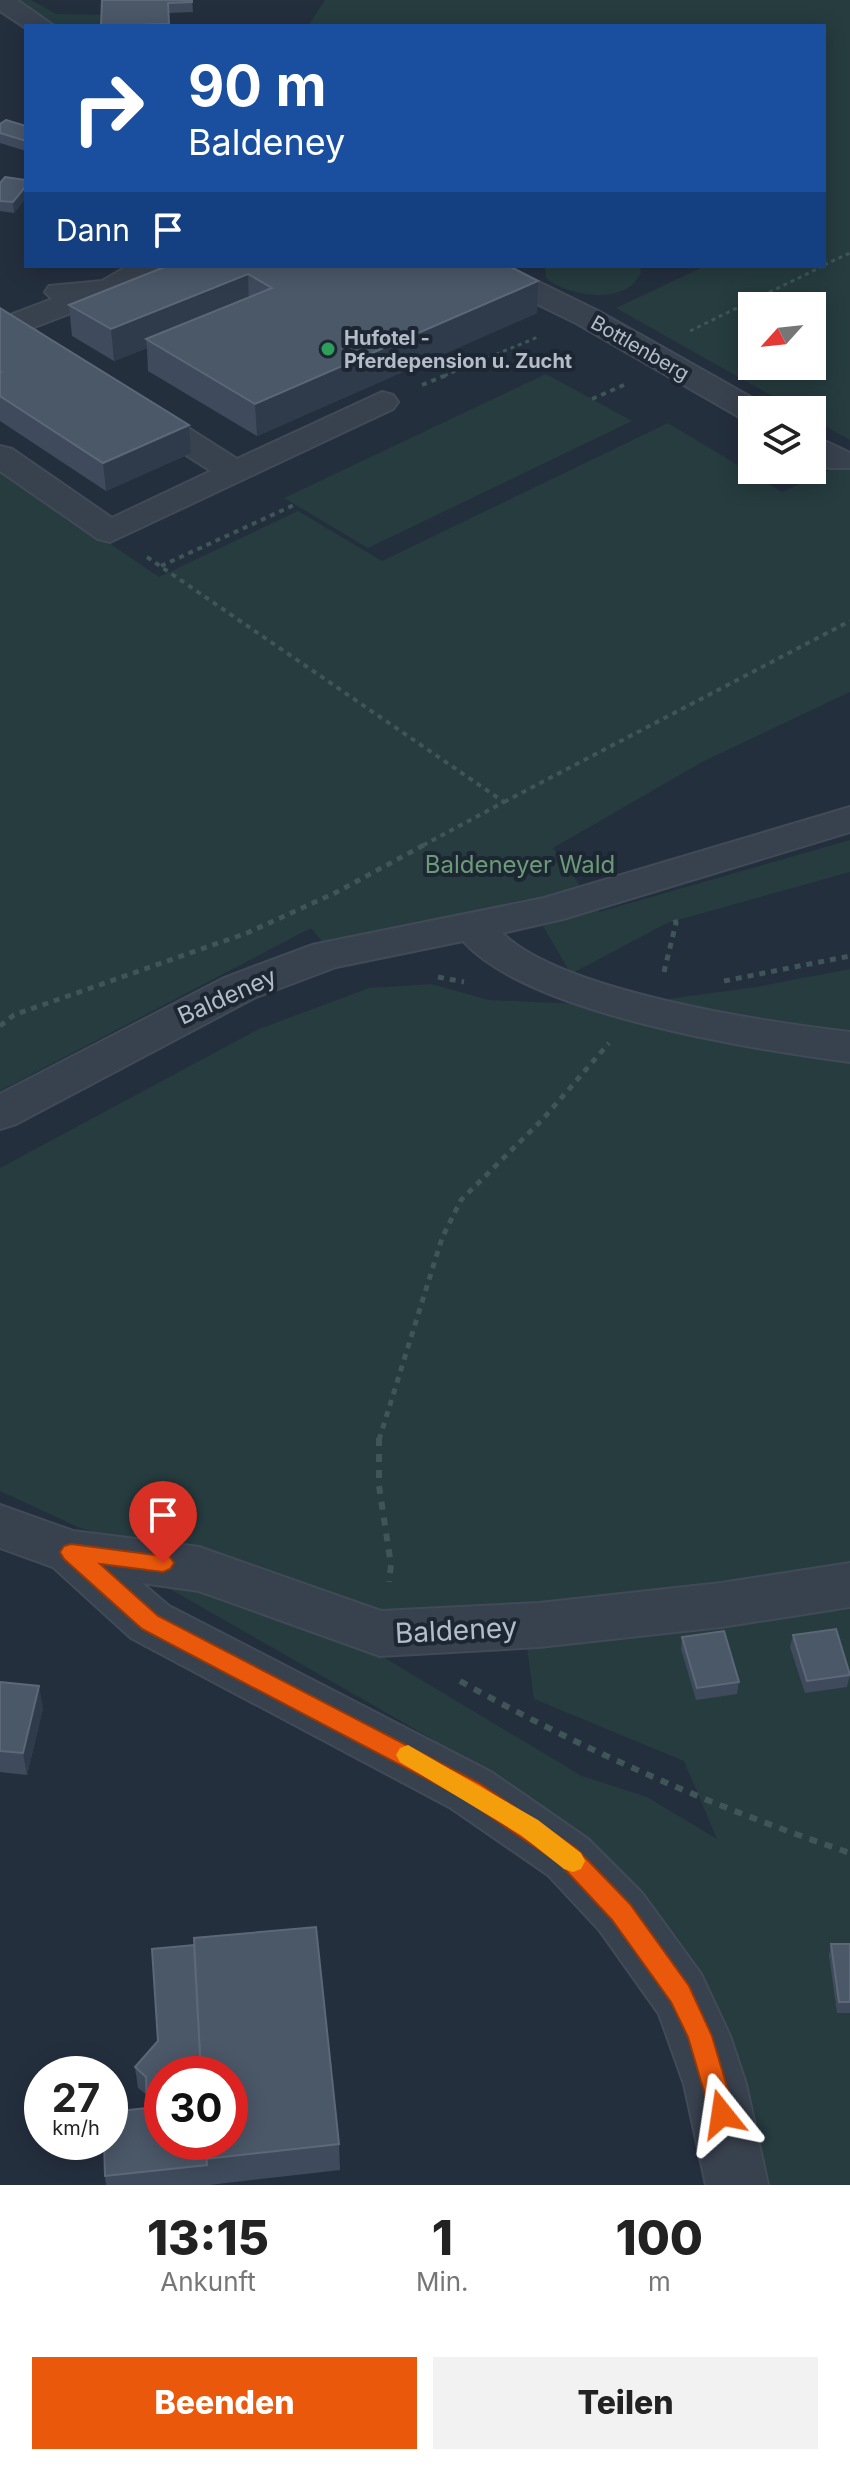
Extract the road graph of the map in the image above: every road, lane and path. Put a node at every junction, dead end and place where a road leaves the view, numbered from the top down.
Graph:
1 (0, 0) edge
2 (38, 24) edge
3 (850, 253) edge
4 (826, 265) edge
5 (143, 268) edge
6 (487, 268) edge
7 (819, 268) edge
8 (91, 294) junction
9 (0, 303) edge
10 (587, 317) junction
11 (646, 352) junction
12 (75, 370) edge
13 (159, 391) dead end
14 (382, 402) joint
15 (738, 403) edge
16 (0, 456) edge
17 (235, 472) junction
18 (294, 505) dead end
19 (850, 621) edge
20 (504, 802) junction
21 (850, 819) edge
22 (655, 878) junction
23 (472, 926) junction
24 (432, 976) dead end
25 (472, 984) dead end
26 (639, 1008) junction
27 (0, 1026) edge
28 (850, 1047) edge
29 (0, 1113) edge
30 (0, 1526) edge
31 (71, 1552) junction
32 (850, 1585) edge
33 (380, 1634) junction
34 (454, 1678) dead end
35 (850, 1853) edge
36 (737, 2185) edge

1 - 2 street
3 - 4 path
5 - 8 street
6 - 10 street, Bottlenberg
7 - 11 path
8 - 9 street
8 - 12 street
10 - 11 street, Bottlenberg
10 - 14 path
11 - 15 street, Bottlenberg
13 - 17 street
14 - 17 street
16 - 17 street
18 - 20 path
19 - 20 path
20 - 27 path
21 - 22 street, Baldeney
22 - 23 street, Baldeney
22 - 26 path
23 - 26 street
23 - 29 street, Baldeney
24 - 25 path
26 - 28 street
26 - 33 path
30 - 31 street
31 - 33 street, Baldeney
31 - 36 street
32 - 33 street, Baldeney
34 - 35 path

